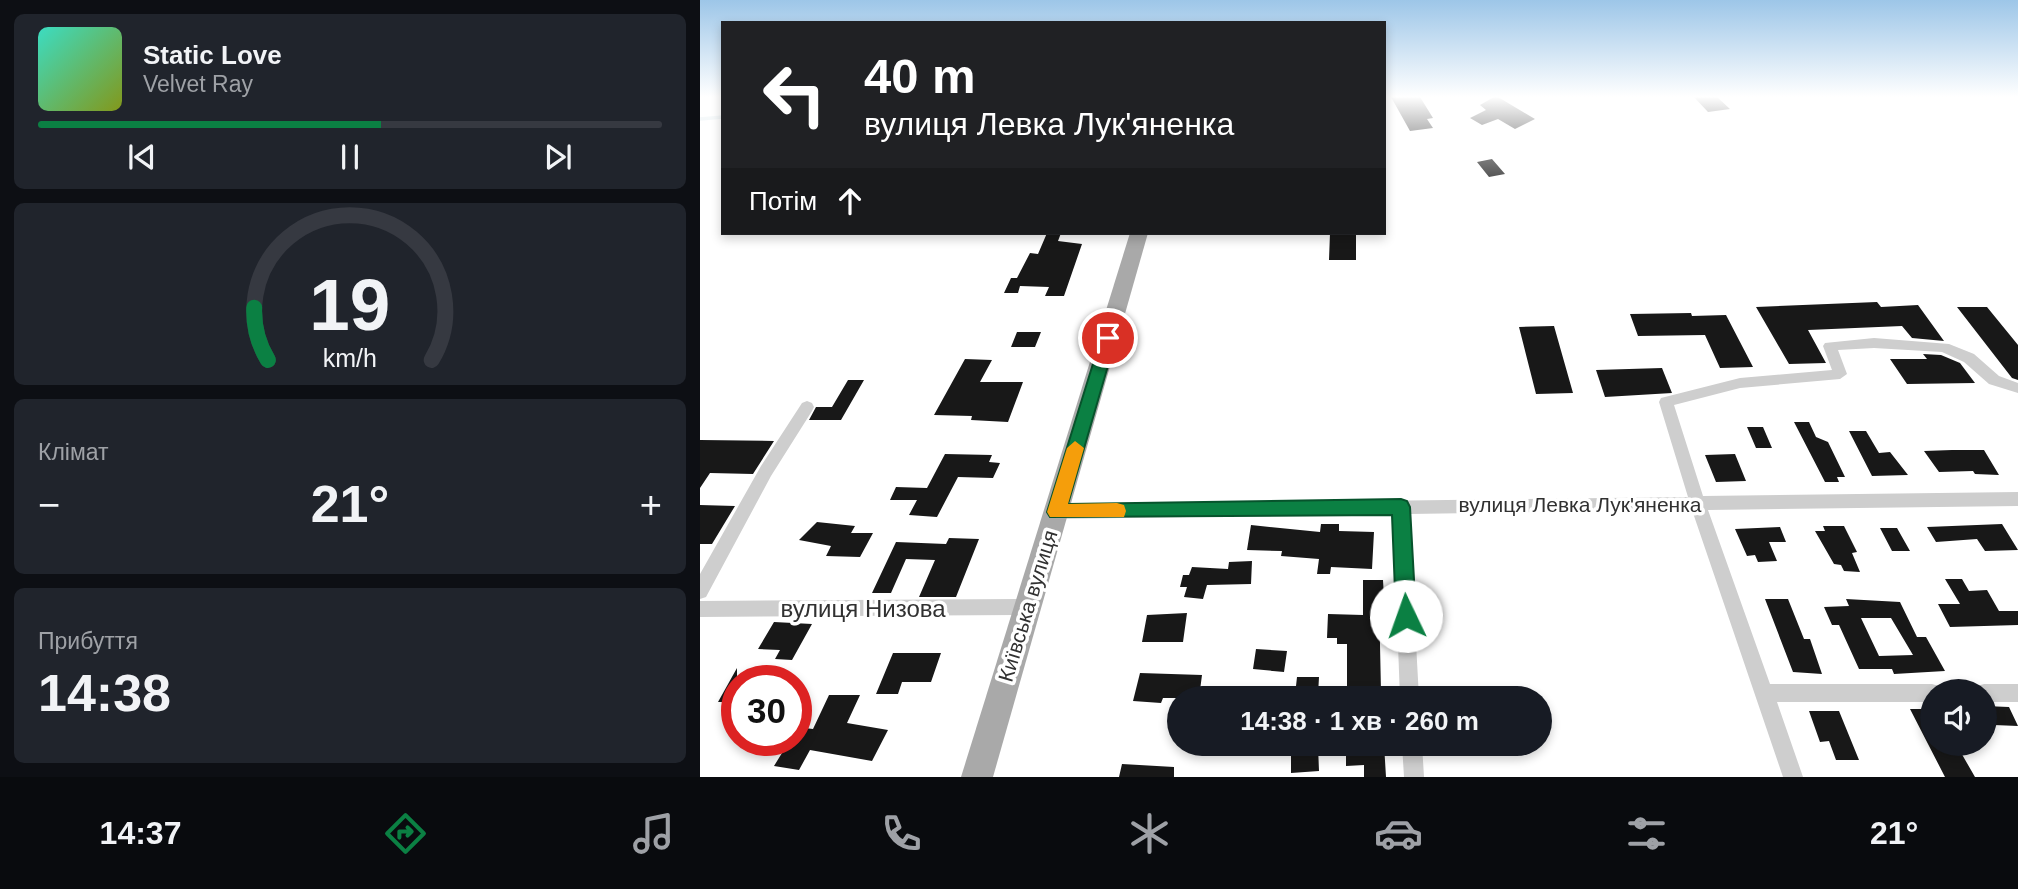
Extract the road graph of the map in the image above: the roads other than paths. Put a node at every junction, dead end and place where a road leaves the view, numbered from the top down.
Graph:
1 (1138, 235) edge
2 (2018, 388) edge
3 (807, 407) dead end
4 (2018, 499) edge
5 (1698, 505) junction
6 (1401, 507) junction
7 (1056, 512) junction
8 (700, 591) edge
9 (1027, 607) junction
10 (700, 609) edge
11 (1409, 686) edge
12 (1763, 693) junction
13 (1920, 693) edge
14 (1997, 693) edge
15 (2018, 693) edge
16 (1413, 756) edge
17 (977, 777) edge
18 (1414, 777) edge
19 (1793, 777) edge

1 - 7 main road, Київська вулиця
2 - 5 street
3 - 8 street
4 - 5 street, вулиця Левка Лук'яненка
5 - 6 street, вулиця Левка Лук'яненка
5 - 12 street
6 - 7 street, вулиця Левка Лук'яненка
6 - 11 street
7 - 9 main road, Київська вулиця
9 - 10 street, вулиця Низова
9 - 17 main road, Київська вулиця
12 - 13 street
12 - 19 street
14 - 15 street
16 - 18 street

